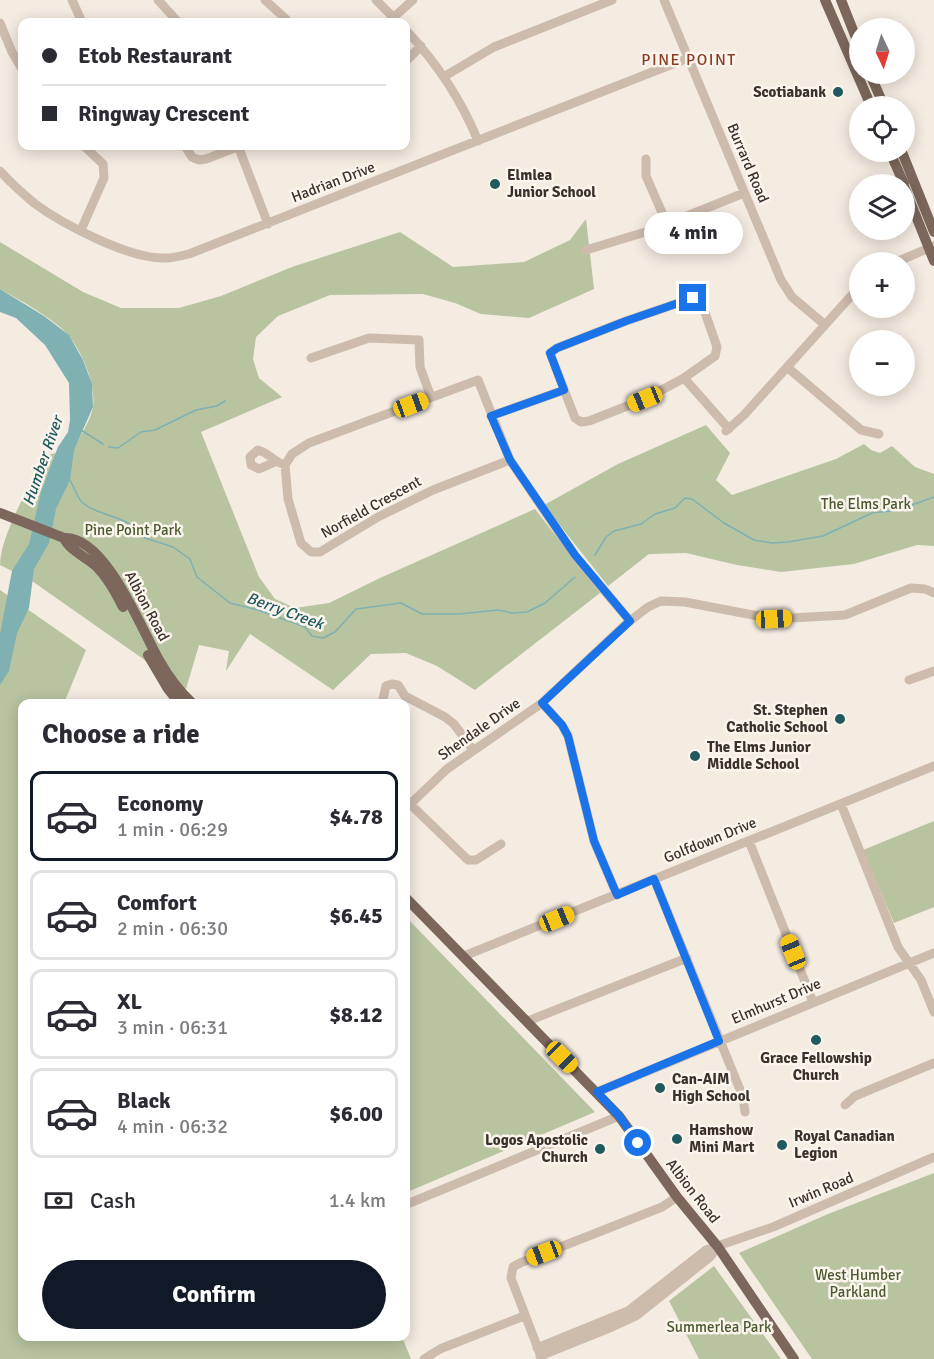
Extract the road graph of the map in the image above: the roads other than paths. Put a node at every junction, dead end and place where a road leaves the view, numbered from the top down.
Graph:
1 (72, 0) edge
2 (158, 0) edge
3 (265, 0) edge
4 (376, 0) edge
5 (413, 0) edge
6 (612, 0) edge
7 (664, 0) edge
8 (825, 0) edge
9 (841, 0) edge
10 (80, 18) edge
11 (174, 18) edge
12 (285, 18) edge
13 (394, 18) edge
14 (398, 18) edge
15 (849, 20) edge
16 (0, 23) edge
17 (410, 34) edge
18 (421, 46) junction
19 (410, 57) edge
20 (688, 58) junction
21 (18, 62) edge
22 (445, 76) junction
23 (867, 96) edge
24 (478, 141) junction
25 (88, 150) edge
26 (188, 150) edge
27 (229, 150) edge
28 (240, 150) edge
29 (646, 159) dead end
30 (906, 162) edge
31 (0, 171) edge
32 (744, 193) junction
33 (915, 210) edge
34 (268, 224) junction
35 (667, 224) junction
36 (81, 230) junction
37 (934, 232) edge
38 (931, 247) edge
39 (586, 250) dead end
40 (915, 254) edge
41 (934, 261) edge
42 (849, 298) edge
43 (824, 324) junction
44 (310, 358) dead end
45 (787, 368) junction
46 (684, 378) junction
47 (564, 390) junction
48 (431, 398) junction
49 (491, 416) junction
50 (879, 434) dead end
51 (510, 460) junction
52 (275, 462) dead end
53 (285, 465) junction
54 (0, 513) edge
55 (64, 538) junction
56 (934, 592) edge
57 (630, 621) junction
58 (934, 671) edge
59 (909, 680) dead end
60 (176, 699) edge
61 (189, 699) edge
62 (383, 699) edge
63 (402, 699) edge
64 (410, 703) edge
65 (542, 703) junction
66 (473, 750) junction
67 (934, 766) edge
68 (841, 804) junction
69 (410, 805) edge
70 (410, 809) edge
71 (749, 842) junction
72 (501, 844) dead end
73 (654, 879) junction
74 (617, 895) junction
75 (410, 902) edge
76 (934, 953) edge
77 (464, 956) junction
78 (687, 958) junction
79 (909, 963) junction
80 (813, 1002) junction
81 (934, 1012) edge
82 (528, 1021) junction
83 (719, 1041) junction
84 (934, 1063) edge
85 (597, 1092) junction
86 (845, 1105) dead end
87 (745, 1112) dead end
88 (619, 1116) junction
89 (934, 1157) edge
90 (677, 1197) junction
91 (410, 1203) edge
92 (718, 1247) junction
93 (524, 1316) junction
94 (540, 1354) edge
95 (424, 1359) edge
96 (794, 1359) edge

1 - 10 street
2 - 11 street
3 - 12 street
4 - 13 street
5 - 14 street
6 - 22 street
7 - 20 street, Burrard Road
8 - 23 main road
9 - 15 main road
16 - 21 street
17 - 18 street
18 - 19 street
18 - 22 street
20 - 24 street, Hadrian Drive
20 - 32 street, Burrard Road
22 - 24 street
24 - 34 street, Hadrian Drive
25 - 36 street
26 - 27 street
28 - 34 street
29 - 35 street
30 - 37 main road
31 - 36 street, Hadrian Drive
32 - 35 street
32 - 43 street, Burrard Road
33 - 38 main road
34 - 36 street, Hadrian Drive
35 - 39 street
38 - 40 street
38 - 41 main road
42 - 43 street
43 - 45 street
44 - 48 street
45 - 46 street
45 - 50 street
46 - 47 street
46 - 47 street
47 - 49 street
48 - 49 street
48 - 53 street
49 - 51 street
51 - 53 street, Norfield Crescent
51 - 57 street
52 - 53 street
54 - 55 main road, Albion Road
55 - 60 main road, Albion Road
55 - 61 main road, Albion Road
56 - 57 street, Shendale Drive
57 - 65 street, Shendale Drive
58 - 59 street
62 - 63 street
64 - 66 street
65 - 66 street, Shendale Drive
65 - 74 street
66 - 69 street, Shendale Drive
67 - 68 street, Golfdown Drive
68 - 71 street, Golfdown Drive
68 - 79 street
70 - 72 street
71 - 73 street, Golfdown Drive
71 - 80 street
73 - 74 street, Golfdown Drive
73 - 78 street
74 - 77 street, Golfdown Drive
75 - 77 main road, Albion Road
76 - 79 street, Elmhurst Drive
77 - 82 main road, Albion Road
78 - 82 street
78 - 83 street
79 - 80 street, Elmhurst Drive
79 - 81 street
80 - 83 street, Elmhurst Drive
82 - 85 main road, Albion Road
83 - 85 street, Elmhurst Drive
83 - 87 street
84 - 86 street
85 - 88 main road, Albion Road
88 - 90 main road, Albion Road
88 - 91 street
89 - 92 street, Irwin Road
90 - 92 main road, Albion Road
90 - 93 street
92 - 94 street, Irwin Road
92 - 96 main road, Albion Road
93 - 94 street
93 - 95 street

